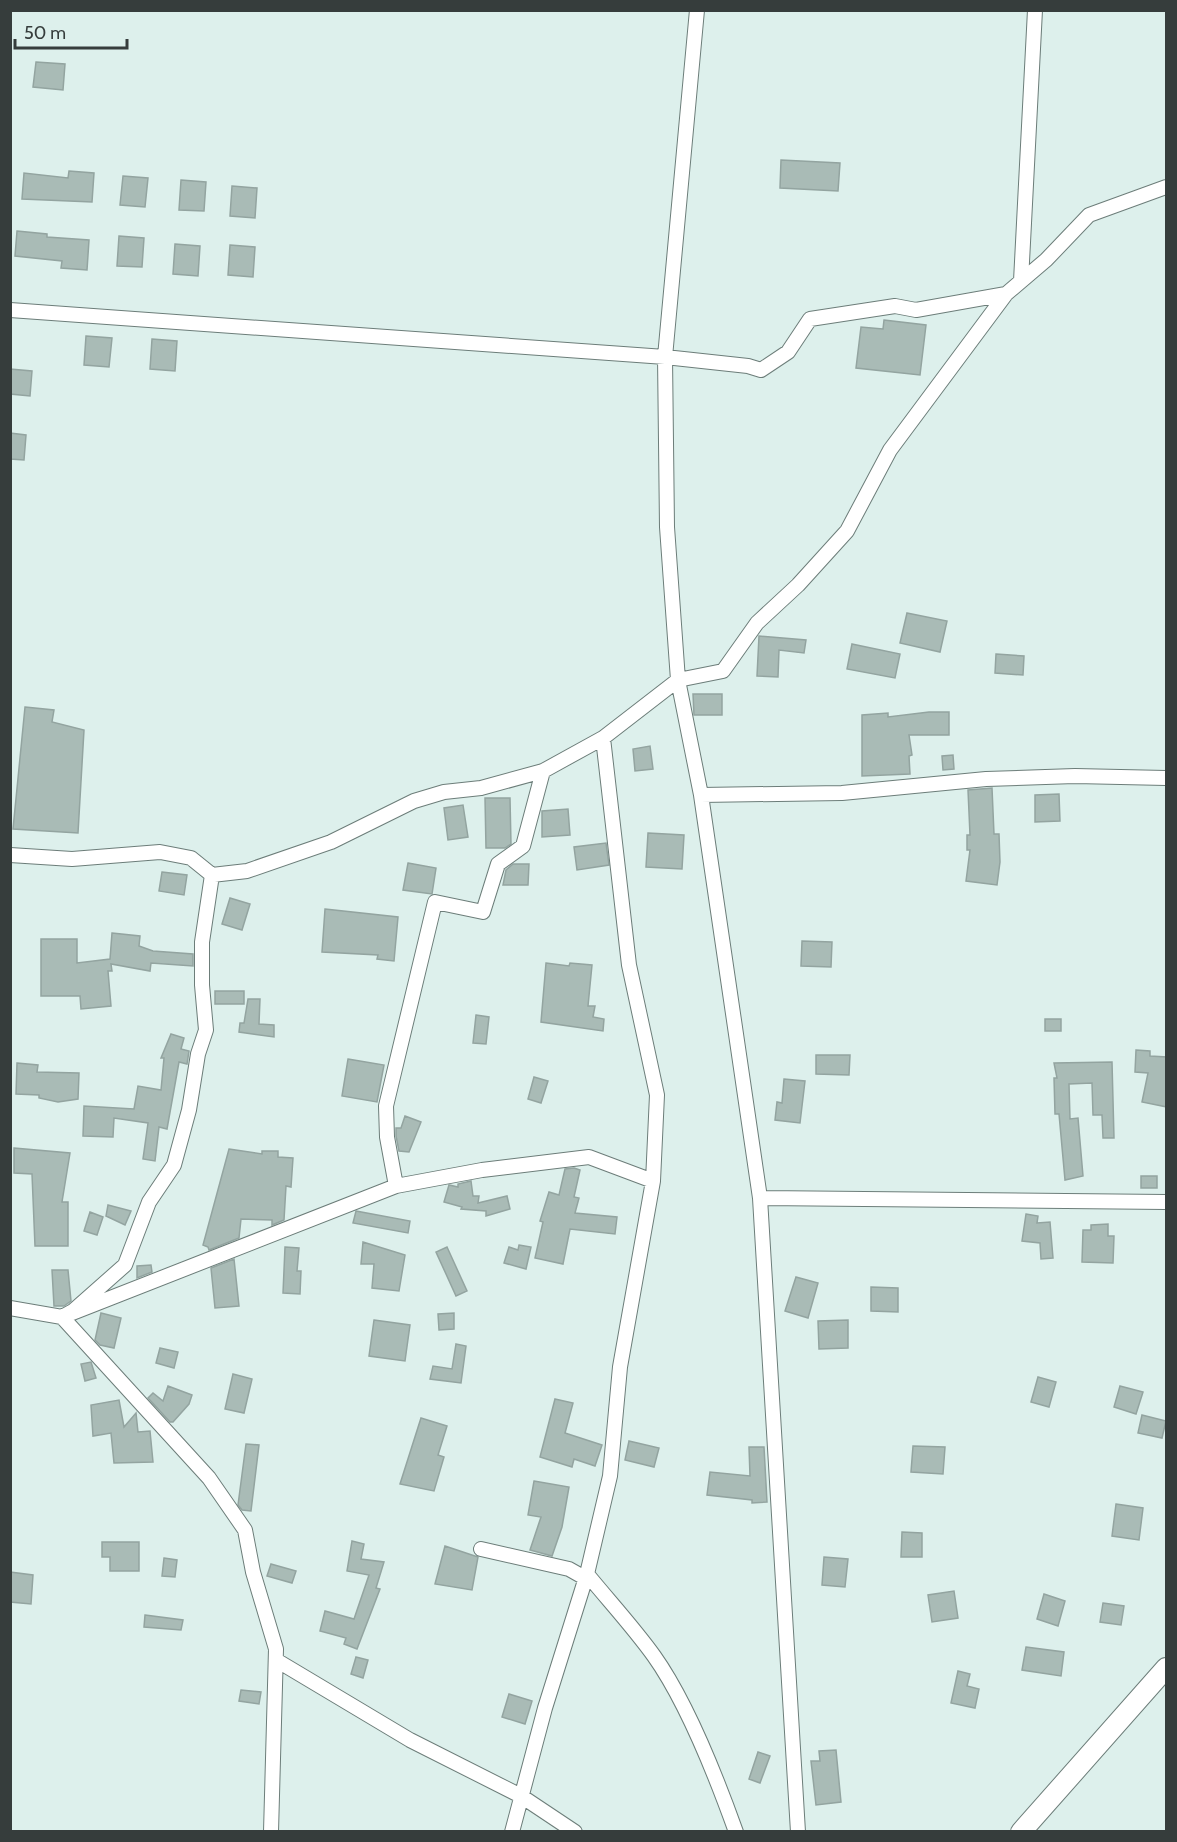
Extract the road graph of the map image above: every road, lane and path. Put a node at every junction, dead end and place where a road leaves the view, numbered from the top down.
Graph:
1 (697, 10) edge
2 (1035, 10) edge
3 (1167, 187) edge
4 (1021, 281) junction
5 (1006, 294) junction
6 (10, 310) edge
7 (665, 357) junction
8 (678, 680) junction
9 (603, 738) junction
10 (543, 771) junction
11 (1167, 778) edge
12 (701, 795) junction
13 (10, 855) edge
14 (212, 875) junction
15 (653, 1180) junction
16 (396, 1186) junction
17 (760, 1198) junction
18 (1167, 1202) edge
19 (10, 1308) edge
20 (62, 1317) junction
21 (482, 1549) dead end
22 (587, 1574) junction
23 (276, 1660) junction
24 (1167, 1668) edge
25 (521, 1796) junction
26 (271, 1832) edge
27 (512, 1832) edge
28 (575, 1832) edge
29 (736, 1832) edge
30 (798, 1832) edge
31 (1021, 1832) edge

1 - 7 street
2 - 4 street
3 - 4 street
4 - 5 street
5 - 7 street
5 - 8 street
6 - 7 street
7 - 8 street
8 - 9 street
8 - 12 street
9 - 10 street
9 - 15 street
10 - 14 street
10 - 16 street
11 - 12 street
12 - 17 street
13 - 14 street
14 - 20 street
15 - 16 street
15 - 22 street
16 - 20 street
17 - 18 street
17 - 30 street
19 - 20 street
20 - 23 street
21 - 22 street
22 - 25 street
22 - 29 street
23 - 25 street
23 - 26 street
24 - 31 main road
25 - 27 street
25 - 28 street

